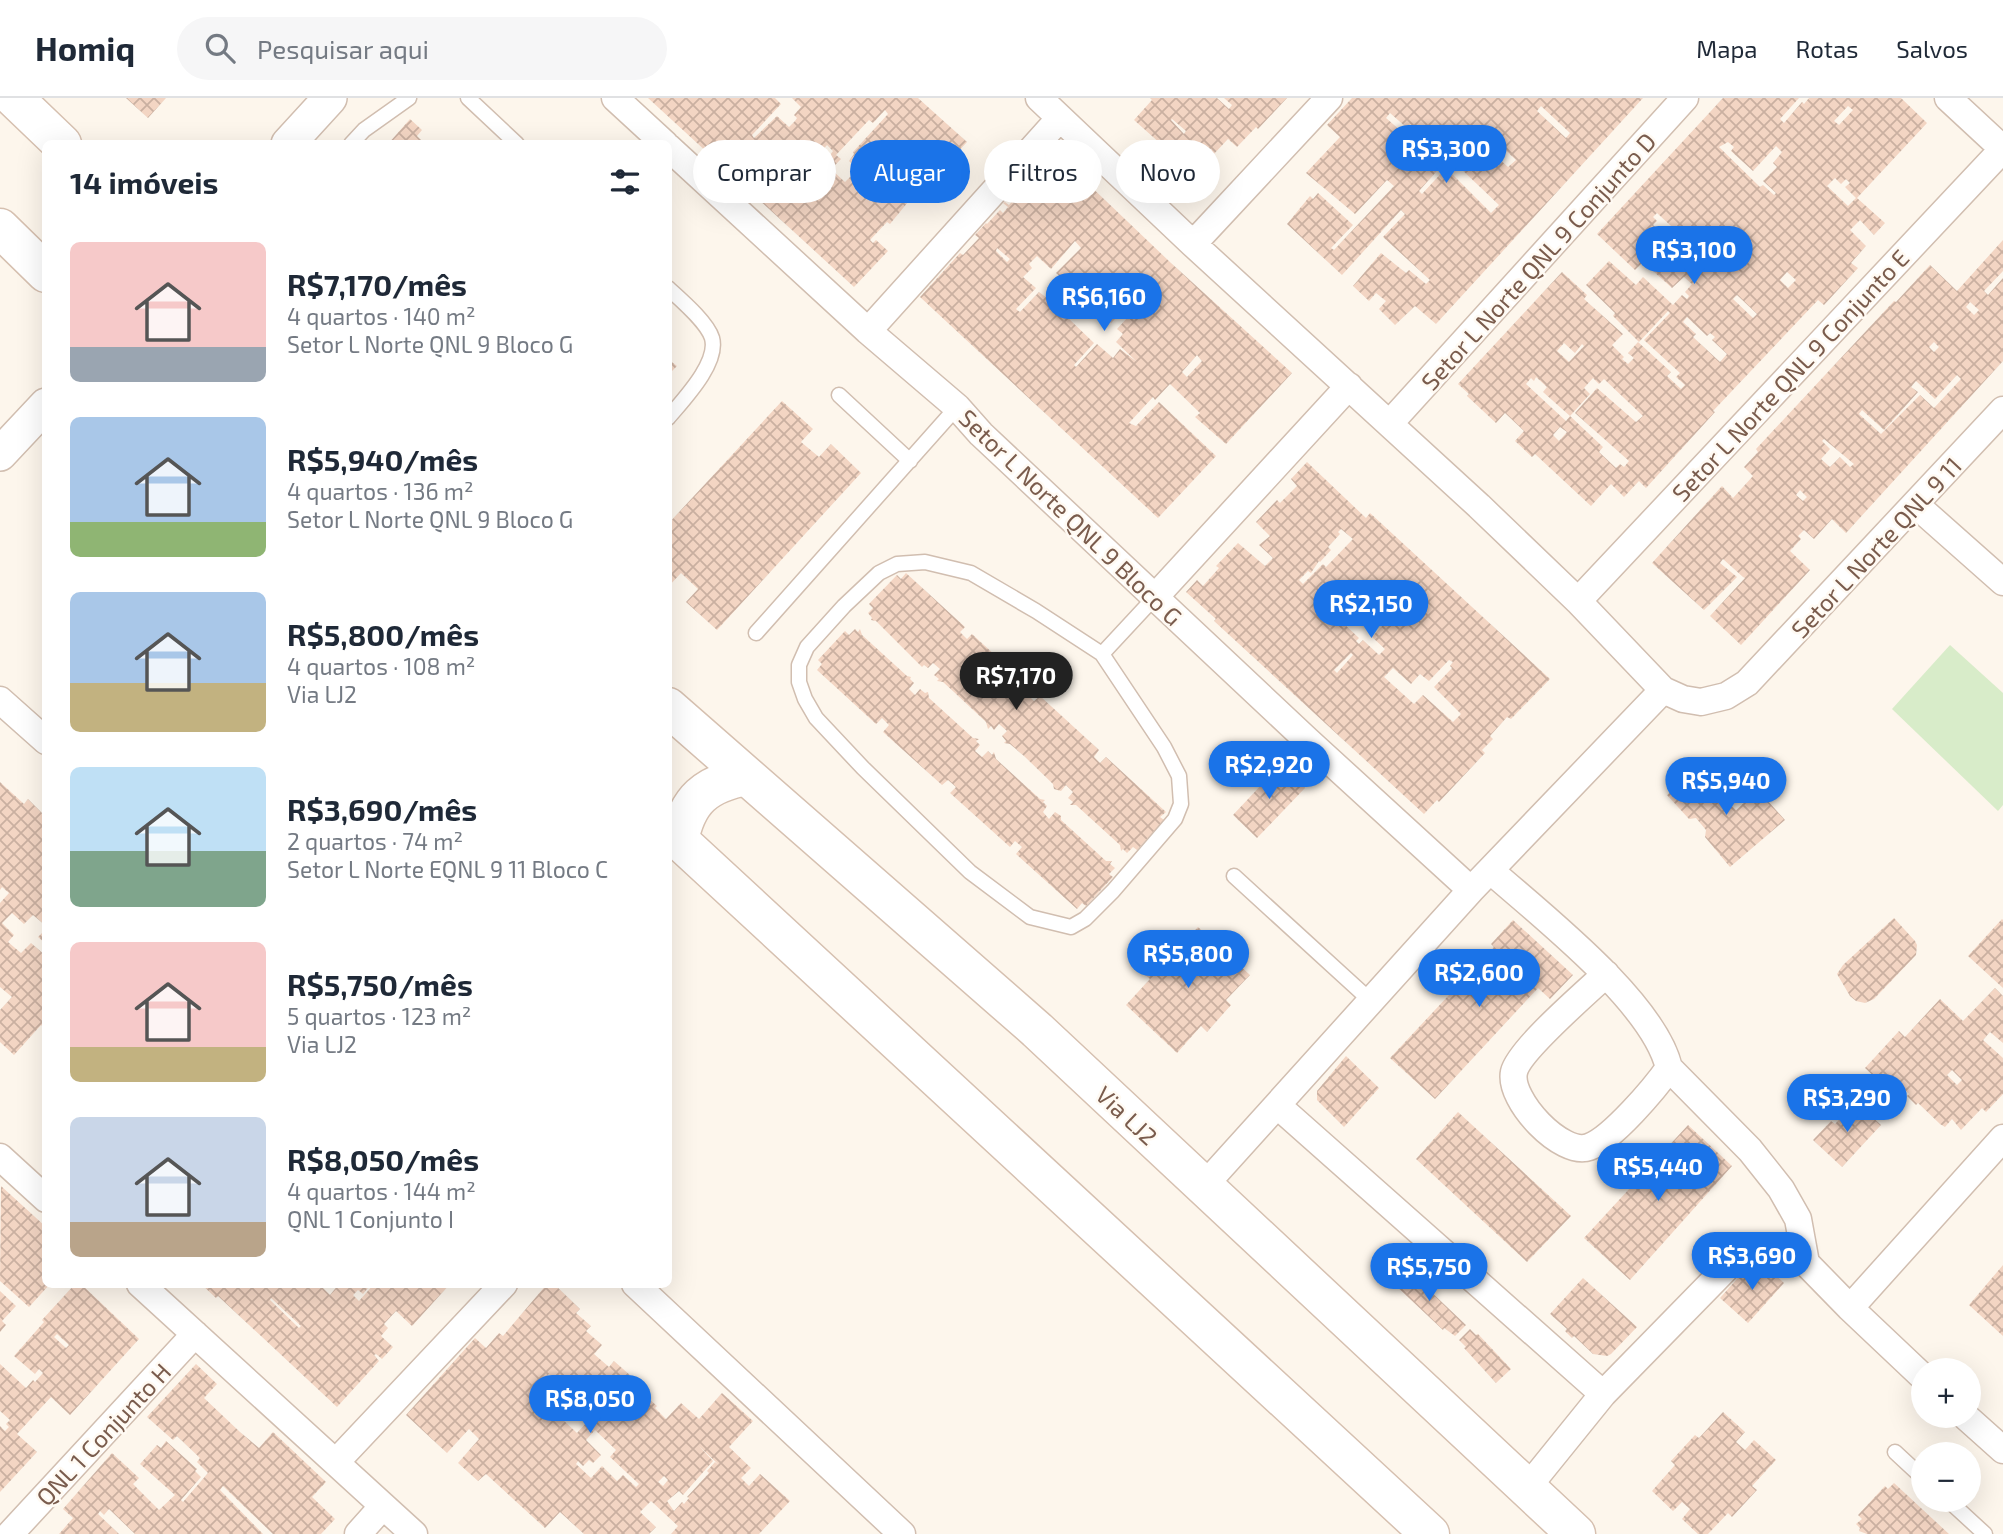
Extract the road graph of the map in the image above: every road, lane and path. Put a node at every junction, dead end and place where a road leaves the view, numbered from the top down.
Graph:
1 (14, 98) edge
2 (330, 98) edge
3 (409, 98) edge
4 (468, 98) edge
5 (615, 98) edge
6 (1039, 98) edge
7 (1329, 98) edge
8 (1685, 98) edge
9 (1948, 98) edge
10 (1060, 118) junction
11 (58, 140) edge
12 (292, 140) edge
13 (355, 140) edge
14 (513, 140) edge
15 (661, 140) edge
16 (2003, 149) edge
17 (672, 150) edge
18 (0, 228) edge
19 (1193, 244) junction
20 (42, 269) edge
21 (672, 292) edge
22 (868, 331) junction
23 (1349, 386) junction
24 (839, 395) dead end
25 (957, 407) junction
26 (42, 409) edge
27 (2003, 410) edge
28 (672, 413) edge
29 (1390, 424) junction
30 (0, 454) edge
31 (911, 461) junction
32 (1916, 505) junction
33 (2003, 582) edge
34 (1155, 597) junction
35 (1578, 601) junction
36 (756, 633) dead end
37 (1102, 654) junction
38 (1662, 690) junction
39 (0, 700) edge
40 (672, 711) edge
41 (42, 737) edge
42 (746, 776) junction
43 (674, 835) edge
44 (1491, 871) junction
45 (1234, 876) dead end
46 (1471, 890) junction
47 (1606, 974) junction
48 (1372, 1002) junction
49 (1669, 1068) junction
50 (1278, 1106) junction
51 (2003, 1138) edge
52 (0, 1157) edge
53 (1203, 1187) junction
54 (42, 1195) edge
55 (1806, 1263) junction
56 (144, 1288) edge
57 (500, 1288) edge
58 (639, 1288) edge
59 (1850, 1308) junction
60 (195, 1334) junction
61 (1911, 1366) edge
62 (1603, 1394) junction
63 (1978, 1428) edge
64 (2003, 1450) edge
65 (1895, 1452) dead end
66 (336, 1462) junction
67 (1911, 1467) edge
68 (1527, 1488) junction
69 (383, 1506) junction
70 (1961, 1512) edge
71 (10, 1534) edge
72 (358, 1534) edge
73 (414, 1534) edge
74 (902, 1534) edge
75 (1430, 1534) edge
76 (1576, 1534) edge
77 (1985, 1534) edge

1 - 11 main road
2 - 12 street
3 - 13 lane
4 - 14 lane
5 - 15 street, Setor L Norte QNL 9 Bloco G
6 - 10 street
7 - 19 street
8 - 29 street, Setor L Norte QNL 9 Conjunto D
9 - 16 street
10 - 19 street
10 - 22 street
16 - 35 street, Setor L Norte QNL 9 Conjunto E
17 - 22 street, Setor L Norte QNL 9 Bloco G
18 - 20 main road
19 - 23 street
21 - 28 lane
22 - 25 street, Setor L Norte QNL 9 Bloco G
23 - 29 street
23 - 34 street
24 - 31 lane
25 - 31 lane
25 - 34 street, Setor L Norte QNL 9 Bloco G
26 - 30 street
27 - 32 street, Setor L Norte QNL 9 11
29 - 35 street
31 - 36 lane
32 - 33 street
32 - 38 street, Setor L Norte QNL 9 11
34 - 37 lane
34 - 46 street, Setor L Norte QNL 9 Bloco G
35 - 38 street
37 - 37 lane
38 - 44 street
39 - 41 street
40 - 42 main road, Via LJ2
42 - 43 main road
42 - 53 main road, Via LJ2
43 - 75 main road
44 - 46 street
44 - 47 street
45 - 48 lane
46 - 48 street
47 - 49 street
47 - 49 street
48 - 50 street
49 - 55 street
50 - 53 street
50 - 62 street
51 - 59 street
52 - 54 street
53 - 68 main road, Via LJ2
55 - 59 street
55 - 62 street
56 - 60 street
57 - 66 street
58 - 74 street
59 - 61 street
60 - 66 street
60 - 71 street, QNL 1 Conjunto H
62 - 68 street
63 - 64 street
65 - 67 lane
66 - 69 street
68 - 76 main road, Via LJ2
69 - 72 street
69 - 73 street
70 - 77 lane

